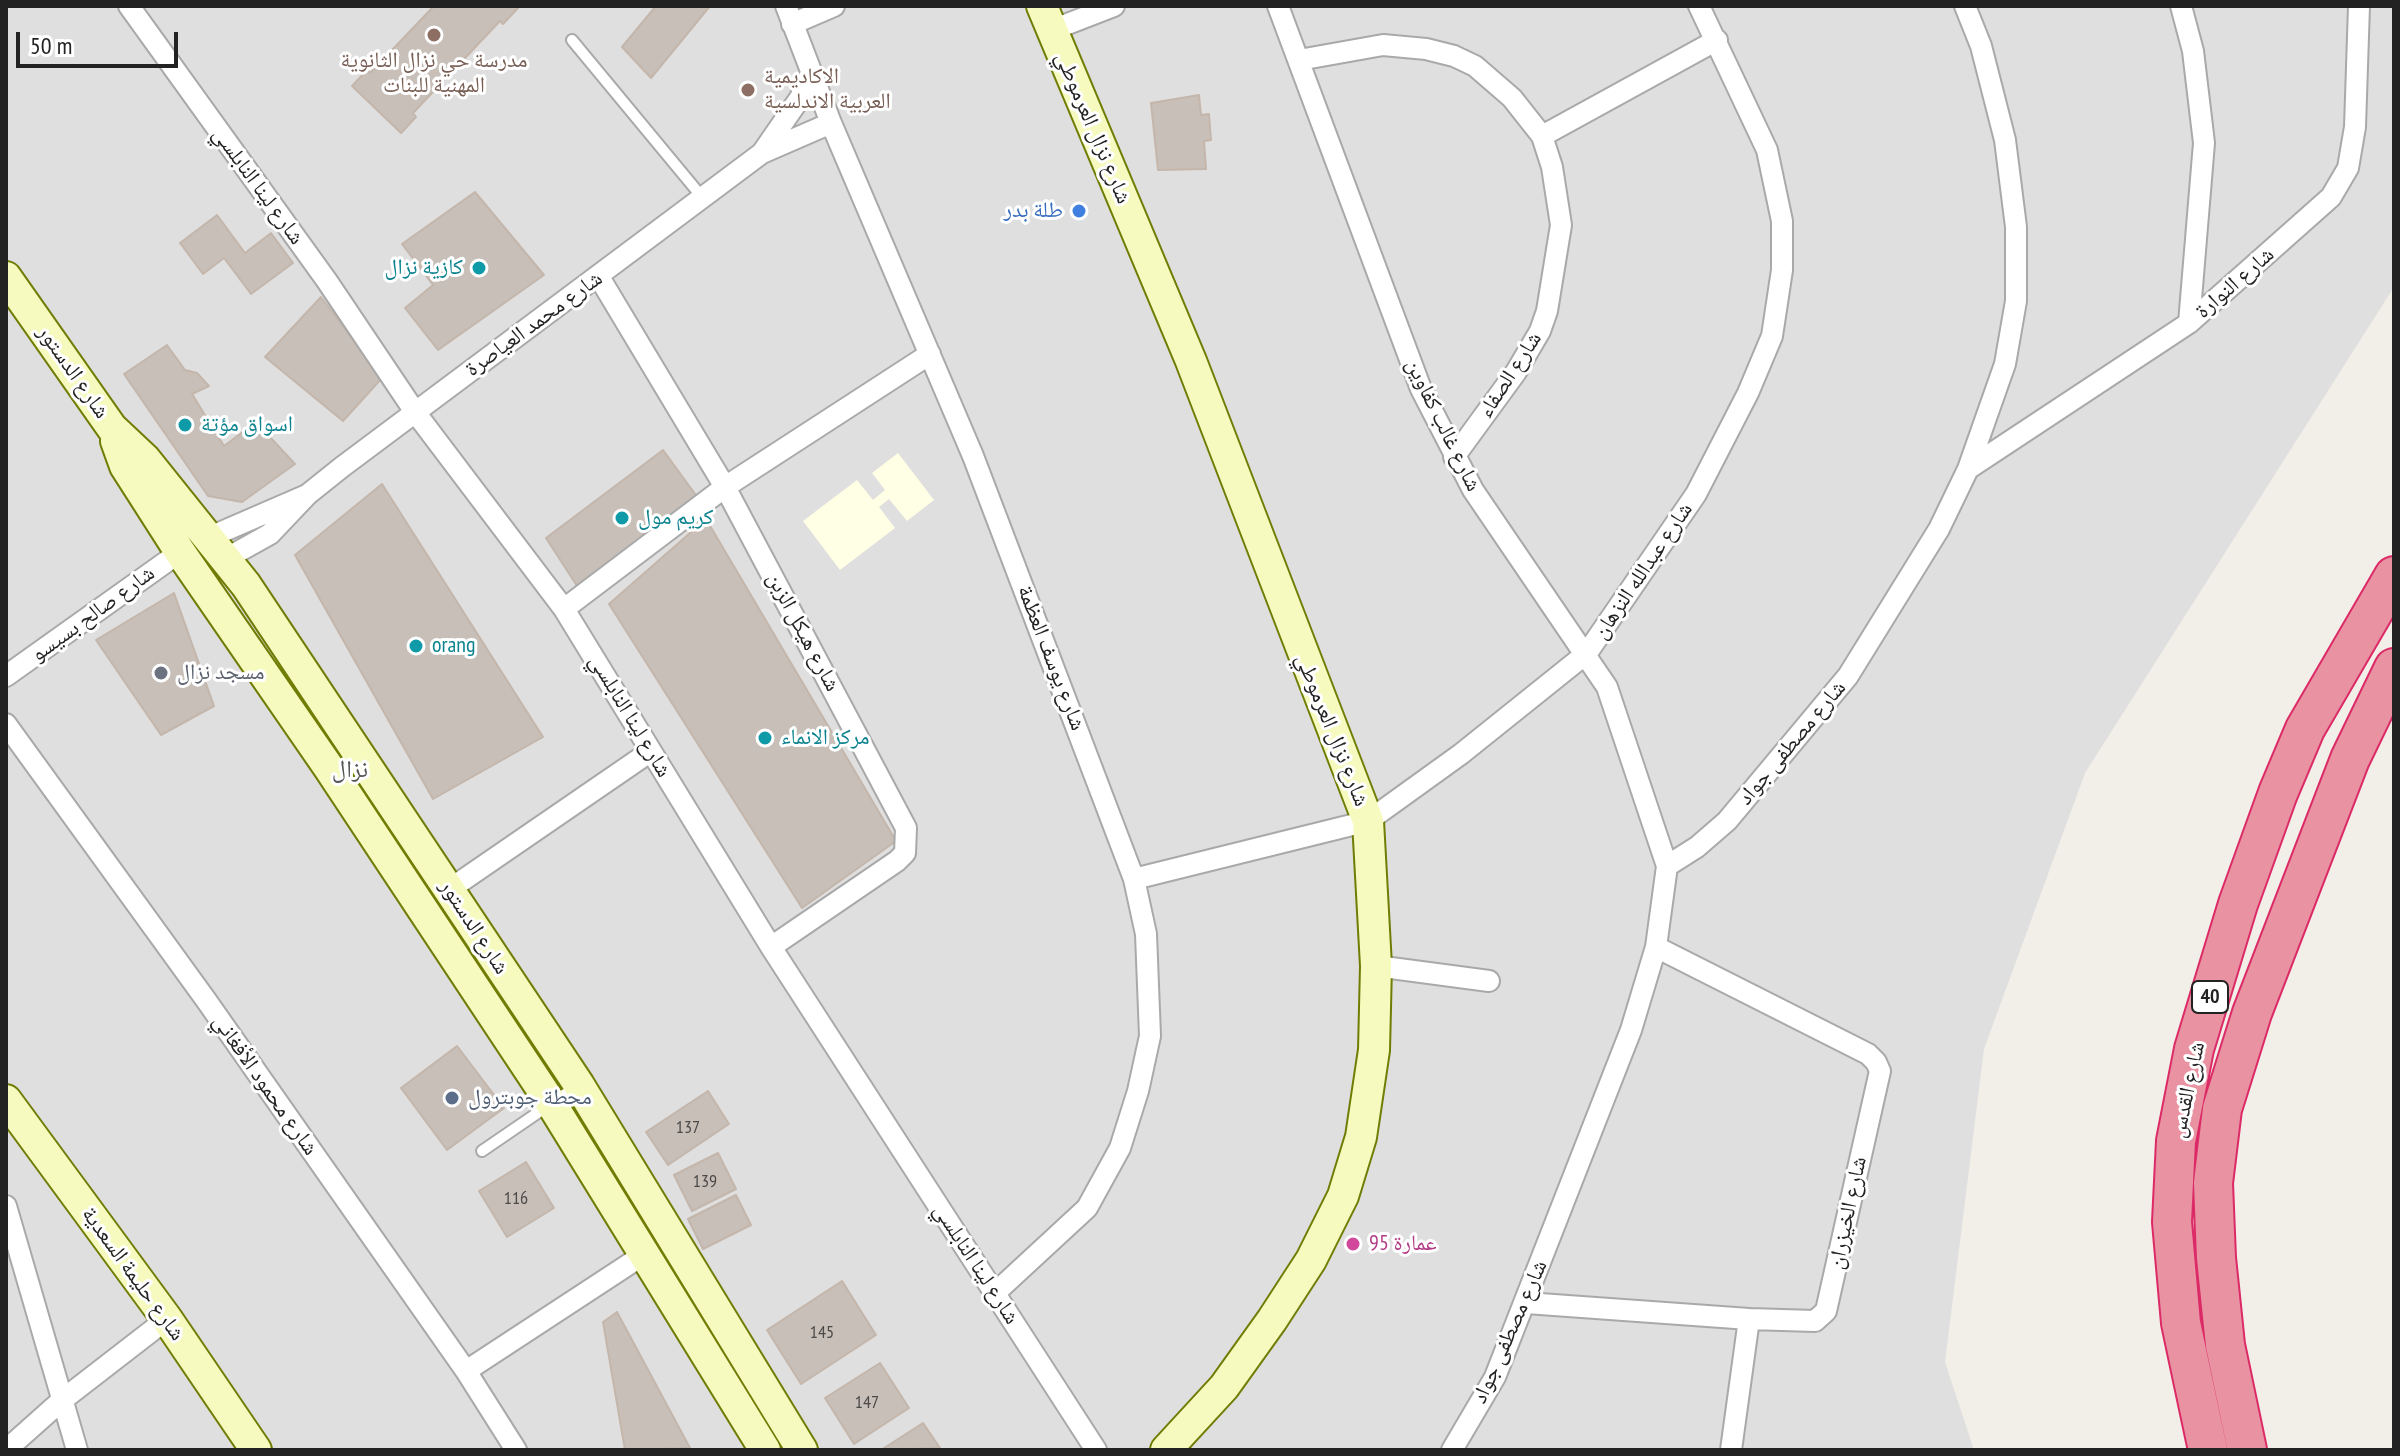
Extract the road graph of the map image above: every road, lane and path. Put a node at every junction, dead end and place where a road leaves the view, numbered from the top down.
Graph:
1 (129, 6) edge
2 (834, 6) edge
3 (1114, 6) edge
4 (1278, 6) edge
5 (1699, 6) edge
6 (1965, 6) edge
7 (2181, 6) edge
8 (2359, 6) edge
9 (789, 15) edge
10 (1047, 18) edge
11 (572, 40) dead end
12 (1717, 40) junction
13 (1299, 60) junction
14 (811, 73) junction
15 (831, 123) junction
16 (1542, 136) junction
17 (762, 153) junction
18 (702, 197) junction
19 (599, 277) junction
20 (6, 278) edge
21 (2189, 323) junction
22 (930, 354) junction
23 (415, 412) junction
24 (112, 428) junction
25 (1454, 457) junction
26 (1968, 469) junction
27 (725, 487) junction
28 (218, 548) junction
29 (187, 562) junction
30 (2394, 576) edge
31 (564, 609) junction
32 (1587, 653) junction
33 (2394, 668) edge
34 (6, 676) edge
35 (6, 724) edge
36 (651, 751) junction
37 (1368, 821) junction
38 (1667, 866) junction
39 (1134, 879) junction
40 (450, 889) junction
41 (771, 947) junction
42 (1656, 947) junction
43 (1376, 966) junction
44 (1489, 981) dead end
45 (579, 1085) junction
46 (6, 1100) edge
47 (551, 1103) junction
48 (482, 1151) dead end
49 (6, 1206) edge
50 (643, 1255) junction
51 (995, 1293) junction
52 (1526, 1303) junction
53 (167, 1319) junction
54 (1749, 1319) junction
55 (466, 1371) junction
56 (61, 1401) junction
57 (1162, 1447) edge
58 (6, 1450) edge
59 (77, 1450) edge
60 (256, 1450) edge
61 (516, 1450) edge
62 (765, 1450) edge
63 (802, 1450) edge
64 (1096, 1450) edge
65 (1452, 1450) edge
66 (1731, 1450) edge
67 (2208, 1450) edge
68 (2247, 1450) edge

1 - 23 street, شارع لينا النابلسي
2 - 9 street
3 - 10 street
4 - 13 street, شارع غالب كفاوين
5 - 12 street, شارع عبدالله النزهان
6 - 26 street, شارع مصطفى جواد
7 - 21 street
8 - 21 street, شارع النوارة
9 - 14 street, شارع يوسف العظمة
10 - 37 street, شارع نزال العرموطي
11 - 18 lane
12 - 16 street
12 - 32 street, شارع عبدالله النزهان
13 - 16 street, شارع الصفاء
13 - 25 street, شارع غالب كفاوين
14 - 15 street, شارع يوسف العظمة
14 - 17 street, شارع محمد العياصرة
15 - 17 street, شارع محمد العياصرة
15 - 22 street, شارع يوسف العظمة
16 - 25 street, شارع الصفاء
17 - 18 street, شارع محمد العياصرة
18 - 19 street, شارع محمد العياصرة
19 - 23 street, شارع محمد العياصرة
19 - 27 street, شارع هيكل الزبن
20 - 24 street, شارع الدستور
21 - 26 street, شارع النوارة
22 - 27 street
22 - 39 street, شارع يوسف العظمة
23 - 28 street, شارع محمد العياصرة
23 - 31 street, شارع لينا النابلسي
24 - 28 street, شارع الدستور
24 - 29 street, شارع الدستور
25 - 32 street, شارع غالب كفاوين
26 - 38 street, شارع مصطفى جواد
27 - 31 street
27 - 41 street, شارع هيكل الزبن
28 - 29 street, شارع محمد العياصرة
28 - 40 street, شارع الدستور
29 - 34 street, شارع صالح بسيسو
29 - 47 street, شارع الدستور
30 - 67 highway, شارع القدس / 40
31 - 36 street, شارع لينا النابلسي
32 - 37 street, شارع عبدالله النزهان
32 - 38 street, شارع غالب كفاوين
33 - 68 highway, شارع القدس / 40
35 - 55 street, شارع محمود الأفغاني
36 - 40 street
36 - 41 street, شارع لينا النابلسي
37 - 39 street, شارع عبدالله النزهان
37 - 43 street, شارع نزال العرموطي
38 - 42 street, شارع مصطفى جواد
39 - 51 street, شارع يوسف العظمة
40 - 45 street, شارع الدستور
41 - 51 street, شارع لينا النابلسي
42 - 52 street, شارع مصطفى جواد
42 - 54 street, شارع الخيزران
43 - 44 street
43 - 57 street, شارع نزال العرموطي
45 - 47 lane
45 - 63 street, شارع الدستور
46 - 53 street, شارع حليمة السعدية
47 - 48 lane
47 - 50 street, شارع الدستور
49 - 56 street
50 - 55 street
50 - 62 street, شارع الدستور
51 - 64 street, شارع لينا النابلسي
52 - 54 street, شارع الخيزران
52 - 65 street, شارع مصطفى جواد
53 - 56 street
53 - 60 street, شارع حليمة السعدية
54 - 66 street
55 - 61 street, شارع محمود الأفغاني
56 - 58 street
56 - 59 street

